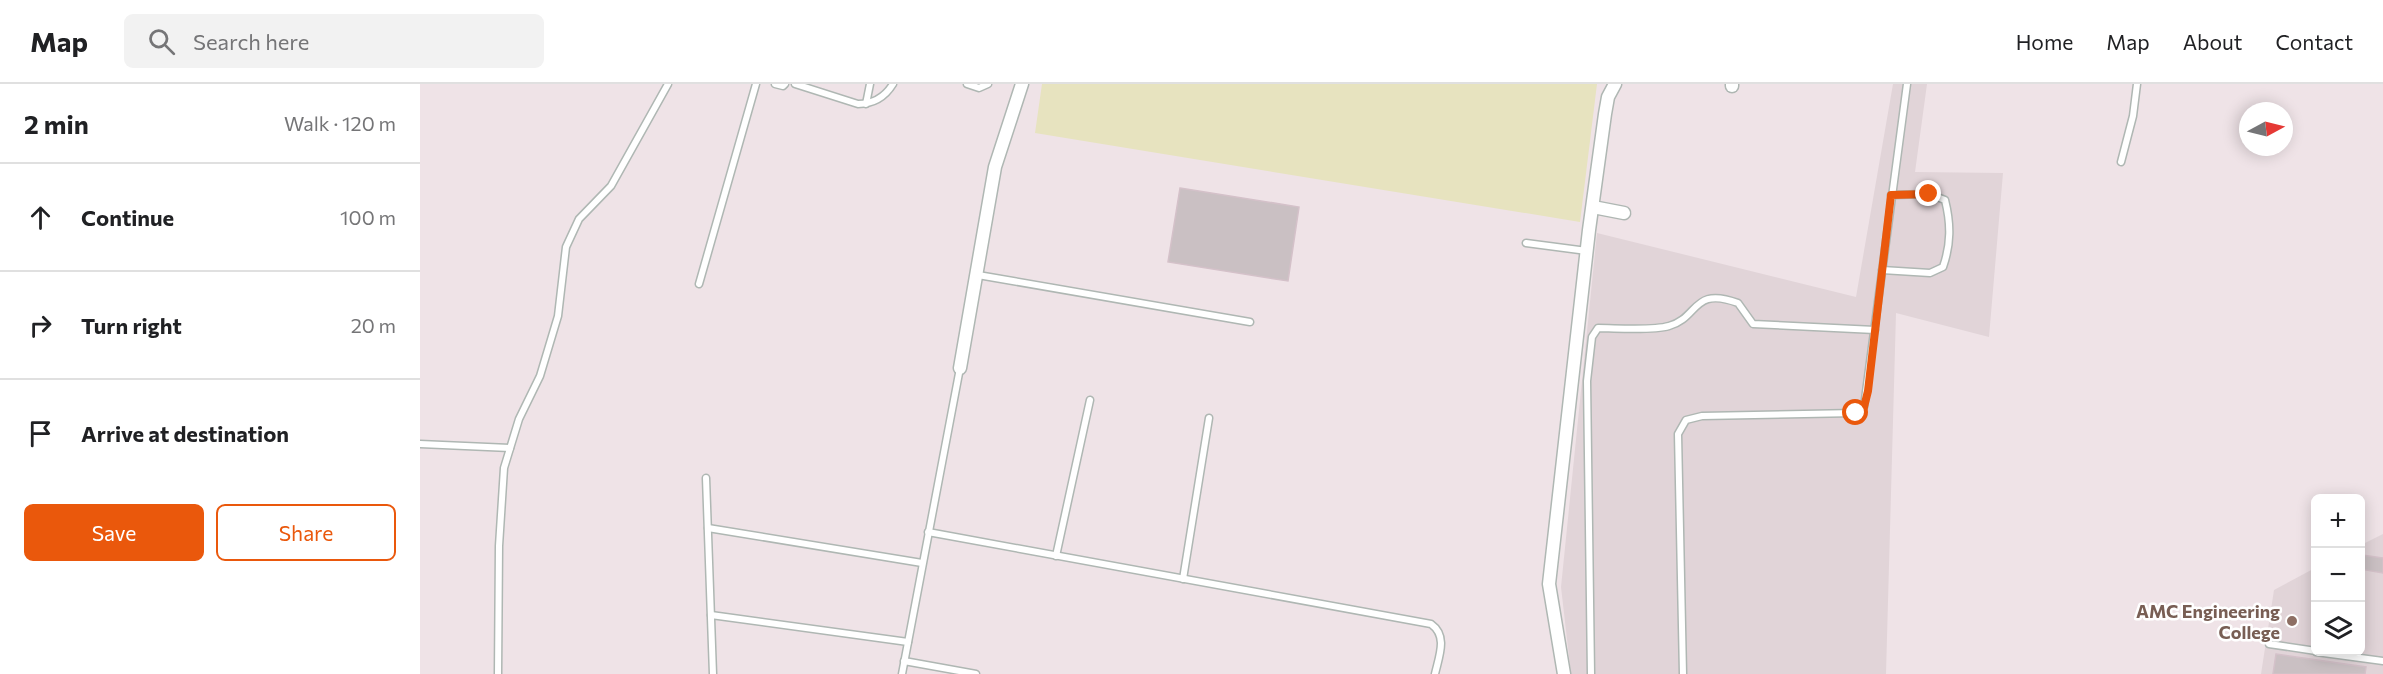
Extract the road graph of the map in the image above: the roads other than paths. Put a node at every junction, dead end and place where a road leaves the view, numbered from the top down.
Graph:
1 (668, 84) edge
2 (756, 84) edge
3 (775, 84) edge
4 (785, 84) edge
5 (795, 84) edge
6 (870, 84) edge
7 (893, 84) edge
8 (967, 84) edge
9 (988, 84) edge
10 (1022, 84) edge
11 (1615, 84) edge
12 (1907, 84) edge
13 (2137, 84) edge
14 (866, 104) junction
15 (2121, 162) dead end
16 (1891, 195) junction
17 (1593, 207) junction
18 (1624, 213) dead end
19 (1526, 243) dead end
20 (1587, 251) junction
21 (1882, 270) junction
22 (978, 276) junction
23 (699, 284) dead end
24 (1250, 322) dead end
25 (1875, 330) junction
26 (960, 368) joint
27 (1089, 400) dead end
28 (1209, 418) dead end
29 (420, 444) edge
30 (510, 448) junction
31 (706, 478) dead end
32 (708, 528) junction
33 (928, 532) junction
34 (1056, 555) junction
35 (922, 563) junction
36 (1183, 579) junction
37 (711, 615) junction
38 (908, 642) junction
39 (2269, 644) dead end
40 (2311, 650) edge
41 (2346, 656) edge
42 (904, 661) junction
43 (2383, 662) edge
44 (498, 674) edge
45 (713, 674) edge
46 (902, 674) edge
47 (976, 674) edge
48 (1435, 674) edge
49 (1564, 674) edge
50 (1591, 674) edge
51 (1683, 674) edge

1 - 30 lane
2 - 23 lane
3 - 4 lane
5 - 14 lane
6 - 14 lane
7 - 14 lane
8 - 9 lane
10 - 22 street
11 - 17 street
12 - 16 lane
13 - 15 lane
16 - 21 lane
16 - 21 lane
17 - 18 street
17 - 20 street
19 - 20 lane
20 - 49 street
21 - 25 lane
22 - 24 lane
22 - 26 street
25 - 50 lane
25 - 51 lane
26 - 33 lane
27 - 34 lane
28 - 36 lane
29 - 30 lane
30 - 44 lane
31 - 32 lane
32 - 35 lane
32 - 37 lane
33 - 34 lane
33 - 35 lane
34 - 36 lane
35 - 38 lane
36 - 48 lane
37 - 38 lane
37 - 45 lane
38 - 42 lane
39 - 40 lane
41 - 43 lane
42 - 46 lane
42 - 47 lane

